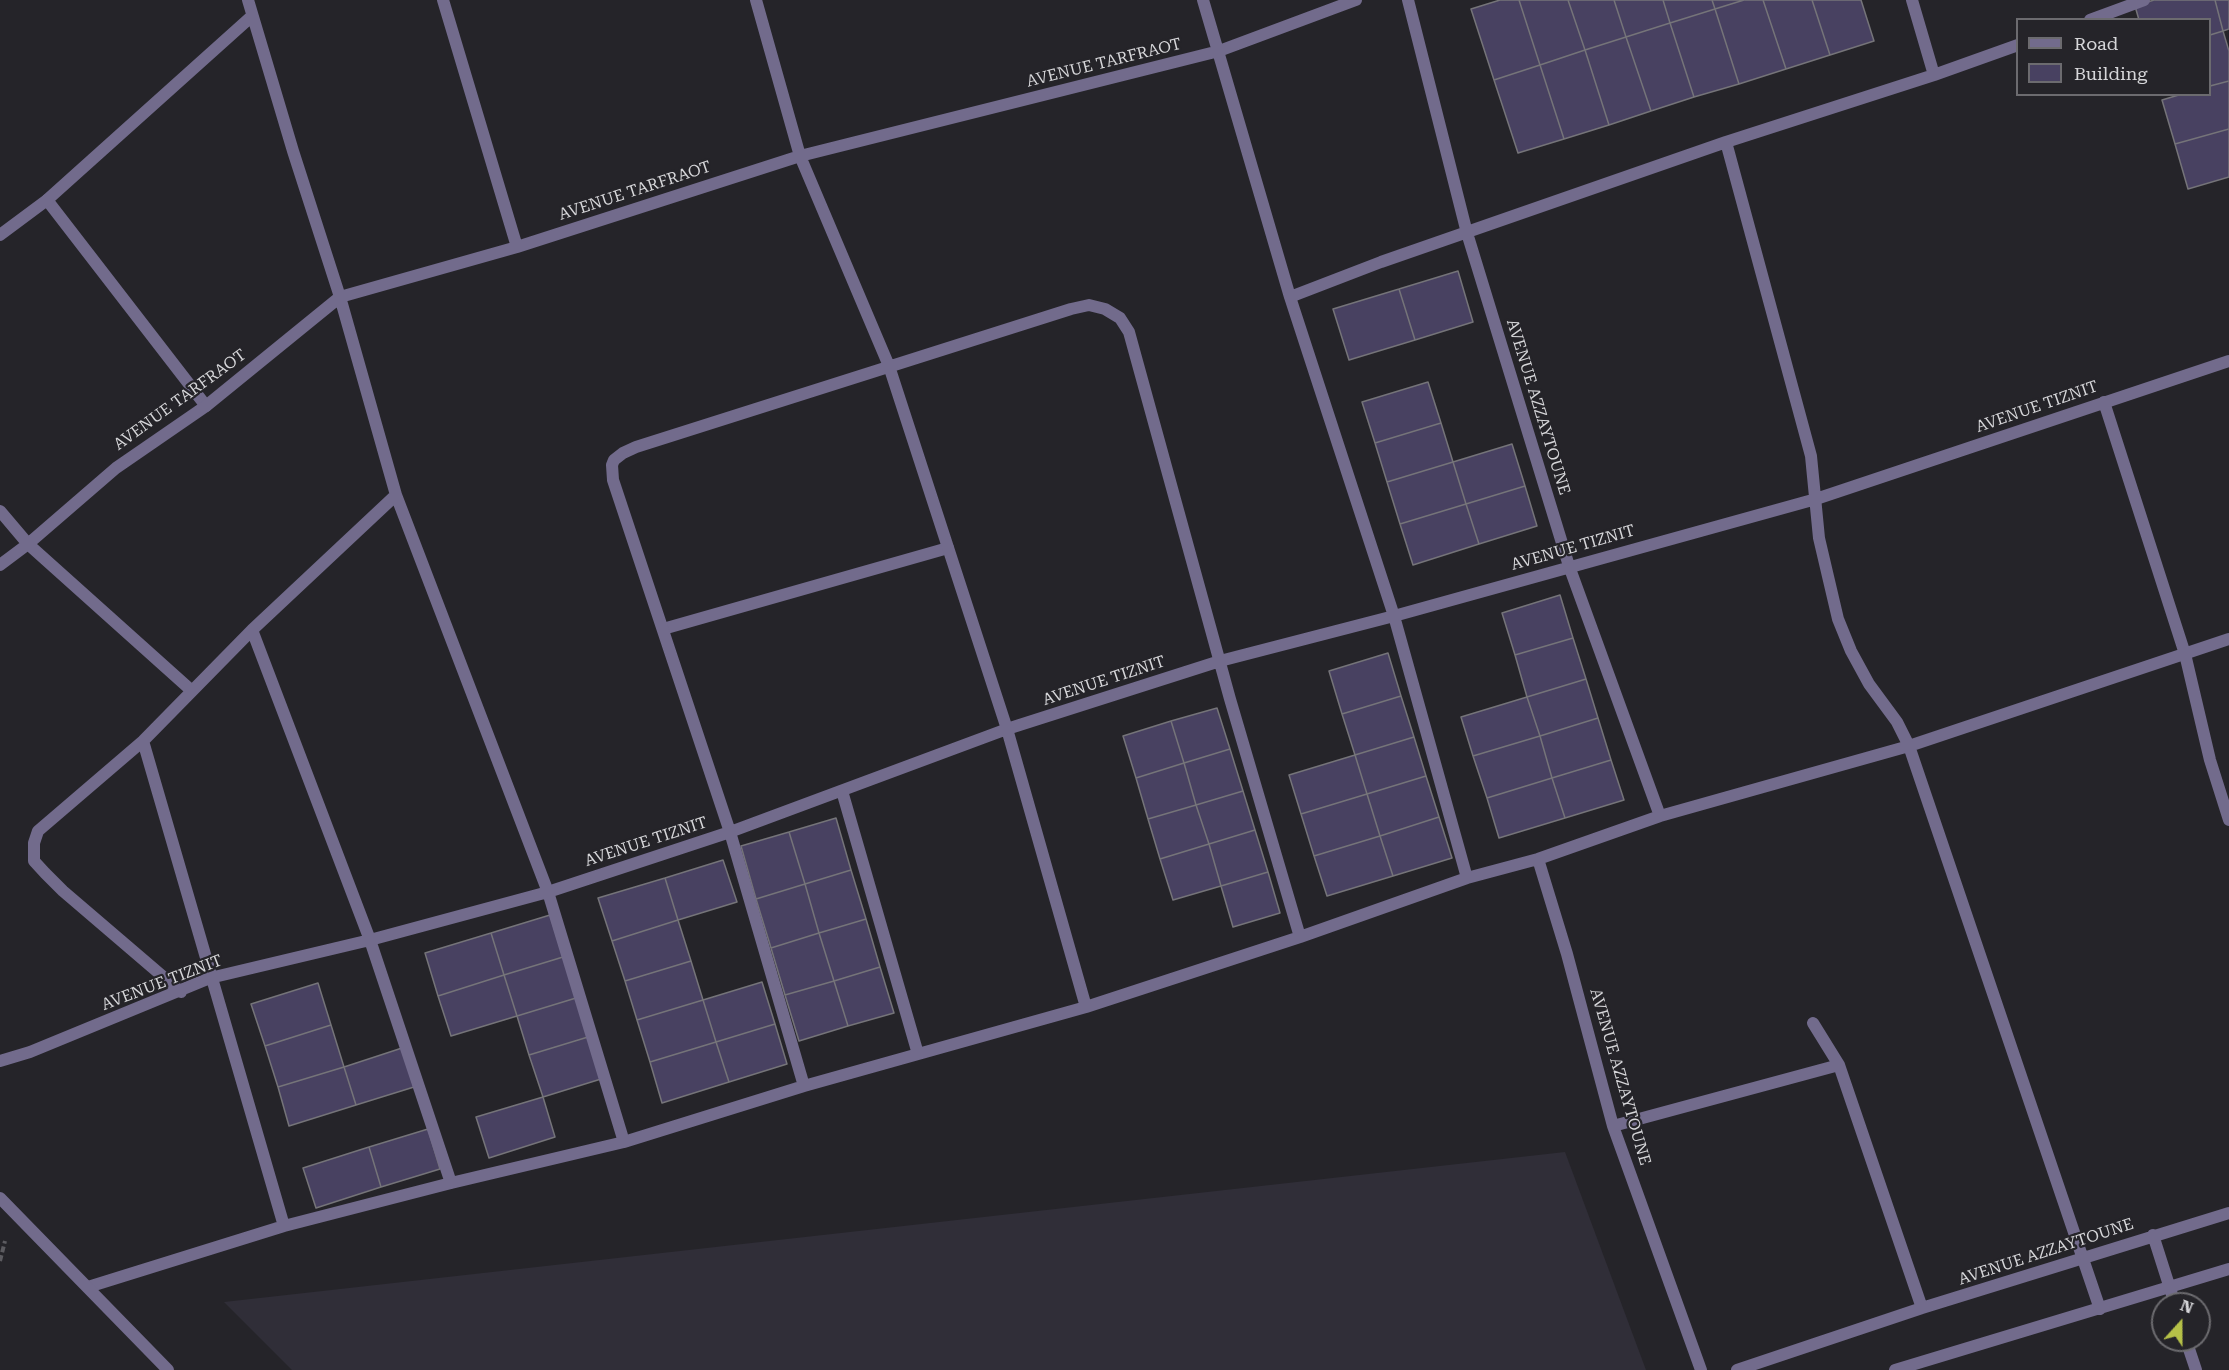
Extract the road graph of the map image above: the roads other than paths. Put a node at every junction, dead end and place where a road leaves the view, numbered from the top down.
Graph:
1 (248, 0) edge
2 (443, 0) edge
3 (756, 0) edge
4 (1203, 0) edge
5 (1356, 0) edge
6 (1408, 0) edge
7 (1912, 0) edge
8 (2144, 0) edge
9 (252, 16) junction
10 (2095, 18) edge
11 (2016, 46) edge
12 (1219, 51) junction
13 (1934, 75) junction
14 (1726, 142) junction
15 (800, 156) junction
16 (47, 200) junction
17 (1467, 233) junction
18 (0, 235) edge
19 (518, 246) junction
20 (340, 297) junction
21 (1290, 297) junction
22 (2229, 361) edge
23 (889, 366) junction
24 (2104, 402) junction
25 (206, 406) junction
26 (396, 495) junction
27 (1816, 499) junction
28 (0, 511) edge
29 (28, 544) junction
30 (948, 548) junction
31 (0, 564) edge
32 (1569, 566) junction
33 (1394, 616) junction
34 (663, 629) junction
35 (252, 630) junction
36 (2229, 639) edge
37 (2185, 654) junction
38 (1220, 661) junction
39 (192, 691) junction
40 (1007, 729) junction
41 (143, 741) junction
42 (1909, 746) junction
43 (842, 791) junction
44 (1660, 816) junction
45 (2229, 820) edge
46 (730, 832) junction
47 (1538, 860) junction
48 (1467, 878) junction
49 (548, 891) junction
50 (1300, 937) junction
51 (370, 940) junction
52 (210, 978) junction
53 (181, 992) junction
54 (1086, 1007) junction
55 (1813, 1023) dead end
56 (918, 1054) junction
57 (0, 1061) edge
58 (1839, 1065) junction
59 (804, 1086) junction
60 (1613, 1126) junction
61 (624, 1142) junction
62 (451, 1183) junction
63 (0, 1198) edge
64 (2229, 1213) edge
65 (284, 1226) junction
66 (2153, 1235) junction
67 (2082, 1259) junction
68 (2229, 1269) edge
69 (2169, 1286) junction
70 (88, 1287) junction
71 (2171, 1292) edge
72 (1922, 1308) junction
73 (2100, 1309) junction
74 (2190, 1352) edge
75 (168, 1370) edge
76 (1701, 1370) edge
77 (1737, 1370) edge
78 (1895, 1370) edge
79 (2196, 1370) edge

1 - 9 street
2 - 19 street
3 - 15 street
4 - 12 street
5 - 12 street, AVENUE TARFRAOT
6 - 17 street, AVENUE AZZAYTOUNE
7 - 13 street
8 - 10 street
9 - 16 street
9 - 20 street
11 - 13 street
12 - 15 street, AVENUE TARFRAOT
12 - 21 street
13 - 14 street
14 - 17 street
14 - 27 street
15 - 19 street, AVENUE TARFRAOT
15 - 23 street
16 - 18 street
16 - 25 street
17 - 21 street
17 - 32 street, AVENUE AZZAYTOUNE
19 - 20 street, AVENUE TARFRAOT
20 - 25 street, AVENUE TARFRAOT
20 - 26 street
21 - 33 street
22 - 24 street, AVENUE TIZNIT
23 - 30 street
23 - 34 street
23 - 38 street
24 - 27 street, AVENUE TIZNIT
24 - 37 street
25 - 29 street, AVENUE TARFRAOT
26 - 35 street
26 - 49 street
27 - 32 street, AVENUE TIZNIT
27 - 42 street
28 - 29 street
29 - 31 street, AVENUE TARFRAOT
29 - 39 street
30 - 34 street
30 - 40 street
32 - 33 street, AVENUE TIZNIT
32 - 44 street, AVENUE AZZAYTOUNE
33 - 38 street, AVENUE TIZNIT
33 - 48 street
34 - 46 street
35 - 39 street
35 - 51 street
36 - 37 street
37 - 42 street
37 - 45 street
38 - 40 street, AVENUE TIZNIT
38 - 50 street
39 - 41 street
40 - 43 street, AVENUE TIZNIT
40 - 54 street
41 - 52 street
41 - 53 street
42 - 44 street
42 - 67 street
43 - 46 street, AVENUE TIZNIT
43 - 56 street
44 - 47 street
46 - 49 street, AVENUE TIZNIT
46 - 59 street
47 - 48 street
47 - 60 street, AVENUE AZZAYTOUNE
48 - 50 street
49 - 51 street, AVENUE TIZNIT
49 - 61 street
50 - 54 street
51 - 52 street, AVENUE TIZNIT
51 - 62 street
52 - 53 street, AVENUE TIZNIT
52 - 65 street
53 - 57 street, AVENUE TIZNIT
54 - 56 street
55 - 58 street
56 - 59 street
58 - 60 street
58 - 72 street
59 - 61 street
60 - 76 street, AVENUE AZZAYTOUNE
61 - 62 street
62 - 65 street
63 - 70 street
64 - 66 street, AVENUE AZZAYTOUNE
65 - 70 street
66 - 67 street, AVENUE AZZAYTOUNE
66 - 69 street
67 - 72 street, AVENUE AZZAYTOUNE
67 - 73 street
68 - 69 street
69 - 71 street
69 - 73 street
70 - 75 street
72 - 77 street, AVENUE AZZAYTOUNE
73 - 78 street
74 - 79 street

